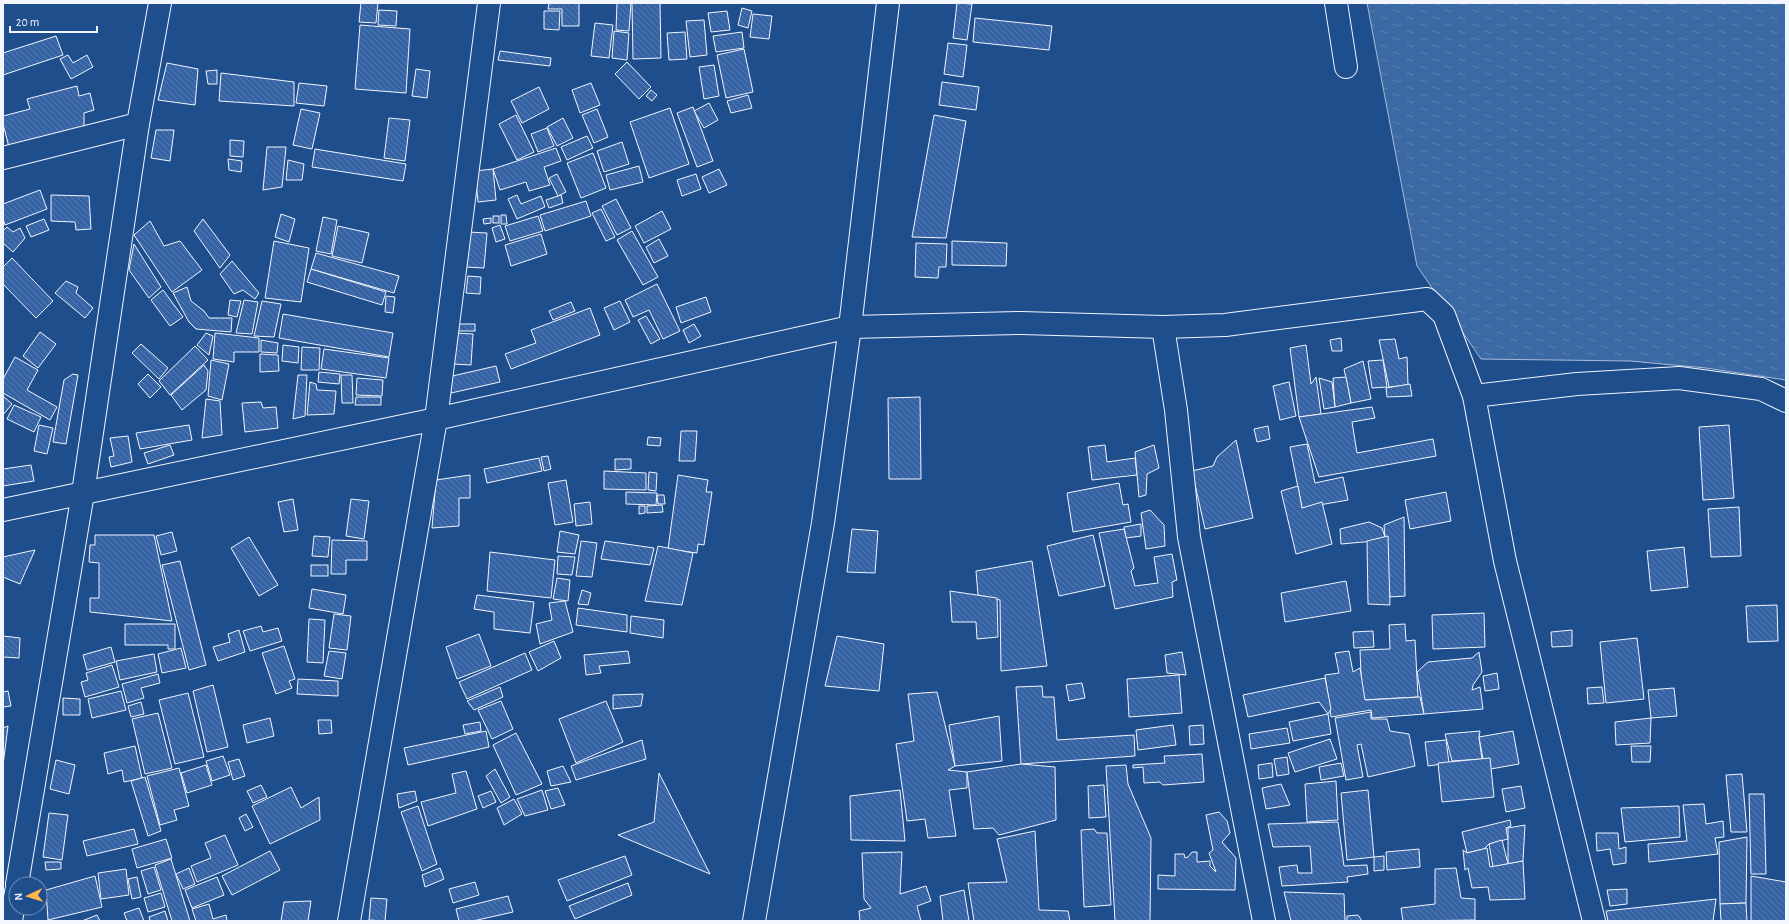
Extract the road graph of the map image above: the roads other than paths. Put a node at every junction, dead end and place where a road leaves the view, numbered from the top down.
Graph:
1 (160, 3) edge
2 (490, 3) edge
3 (888, 3) edge
4 (1336, 3) edge
5 (1346, 67) dead end
6 (138, 124) junction
7 (3, 158) edge
8 (850, 327) junction
9 (1163, 327) junction
10 (1474, 396) junction
11 (1786, 401) edge
12 (436, 419) junction
13 (83, 493) junction
14 (3, 510) edge
15 (14, 874) edge
16 (348, 921) edge
17 (754, 921) edge
18 (1264, 921) edge
19 (1594, 921) edge

1 - 6 street
2 - 12 street
3 - 8 street
4 - 5 street
6 - 7 street
6 - 13 street
8 - 9 street
8 - 12 street
8 - 17 street
9 - 10 street
9 - 18 street
10 - 11 street
10 - 19 street
12 - 13 street
12 - 16 street
13 - 14 street
13 - 15 street

